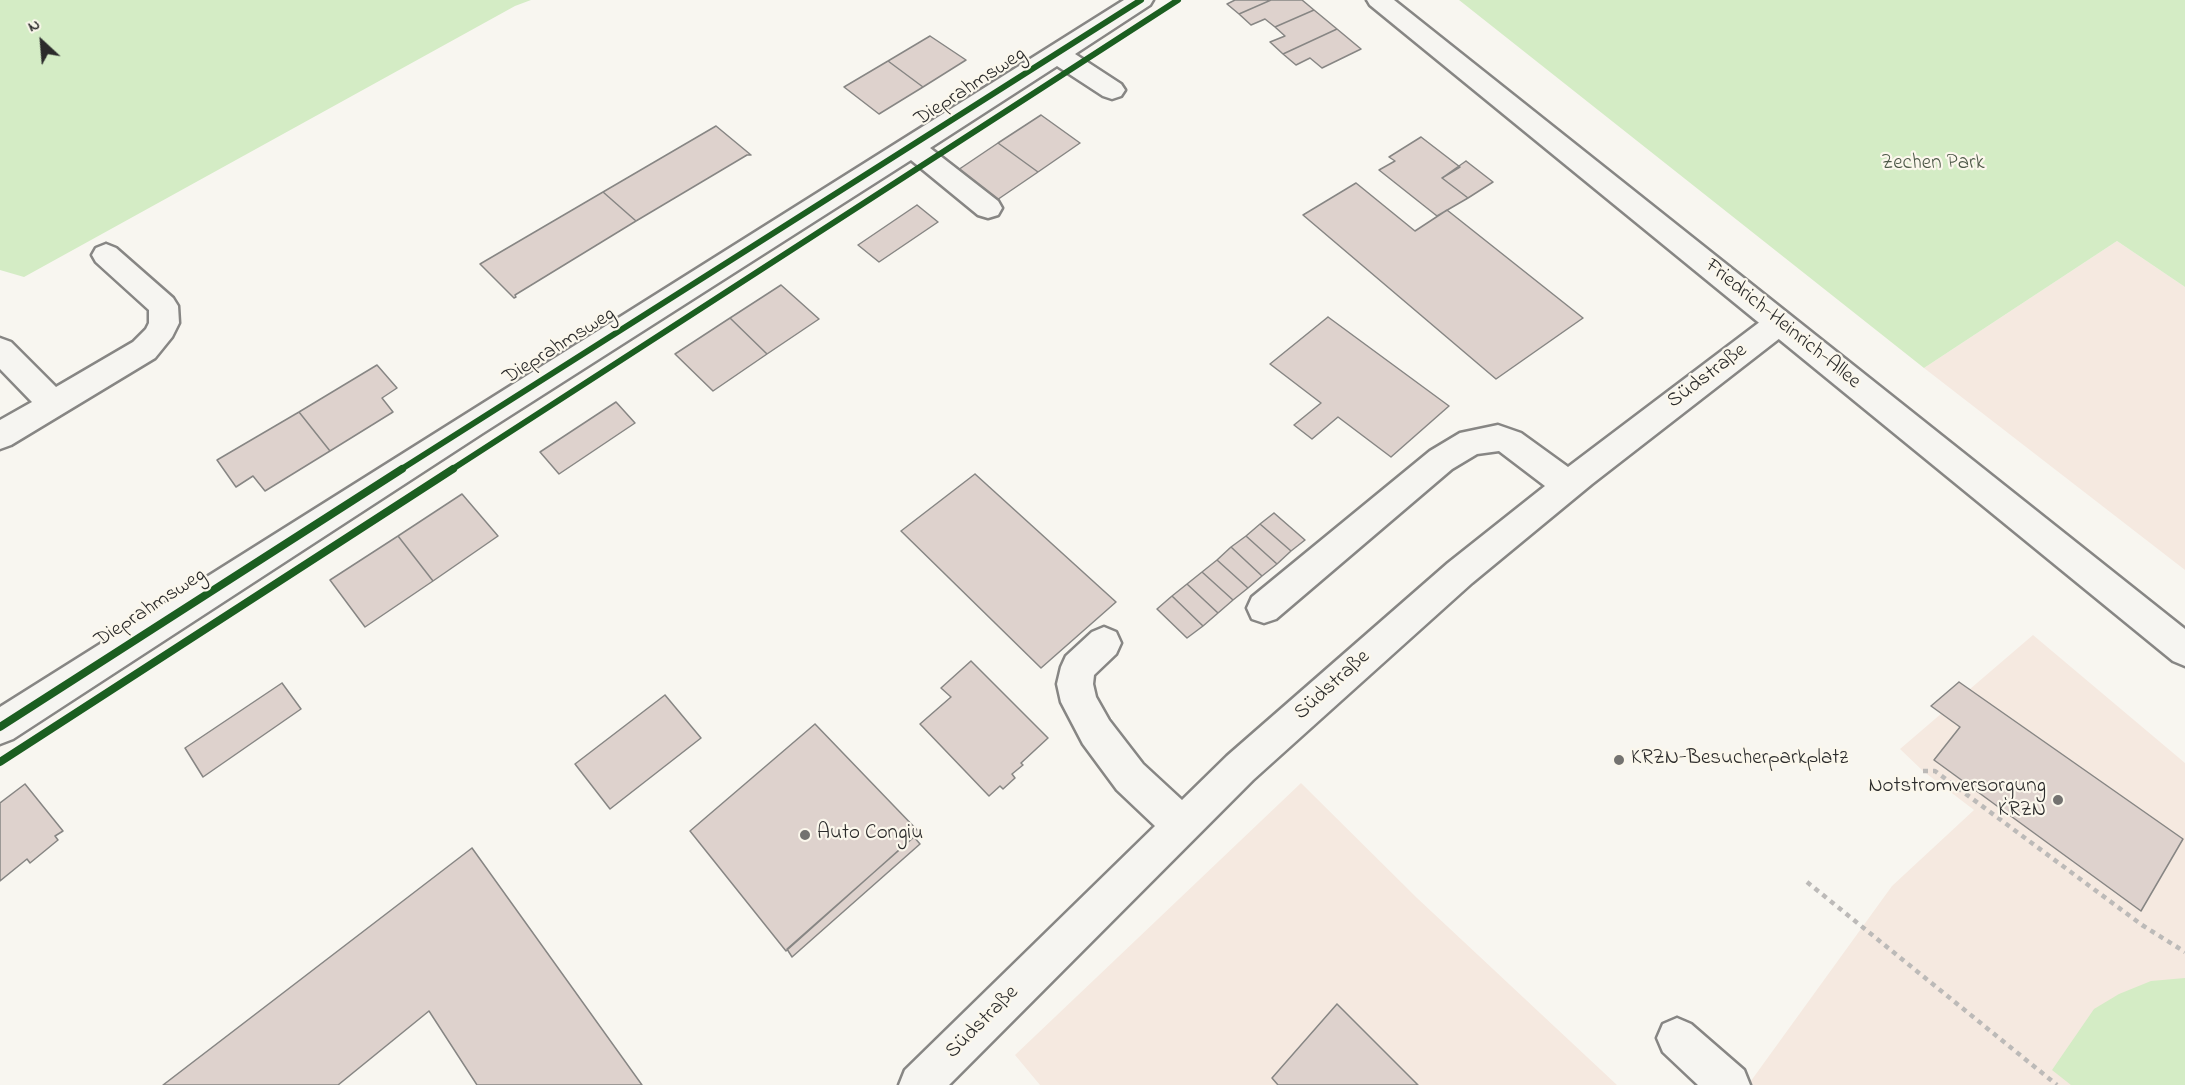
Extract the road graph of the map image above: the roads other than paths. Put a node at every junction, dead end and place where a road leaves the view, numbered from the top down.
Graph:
1 (1141, 0) edge
2 (1379, 0) edge
3 (1057, 54) junction
4 (1112, 90) dead end
5 (912, 147) junction
6 (988, 208) dead end
7 (106, 255) dead end
8 (1779, 323) junction
9 (0, 350) edge
10 (53, 404) junction
11 (0, 436) edge
12 (1568, 485) junction
13 (1264, 608) dead end
14 (1104, 643) dead end
15 (2185, 650) edge
16 (0, 727) edge
17 (1183, 826) junction
18 (1677, 1038) dead end
19 (920, 1085) edge
20 (1729, 1085) edge

1 - 3 street, Dieprahmsweg
2 - 8 street, Friedrich-Heinrich-Allee
3 - 4 street
3 - 5 street, Dieprahmsweg
5 - 6 street
5 - 16 street, Dieprahmsweg
7 - 10 street
8 - 12 street, Südstraße
8 - 15 street, Friedrich-Heinrich-Allee
9 - 10 street
10 - 11 street
12 - 13 street
12 - 17 street, Südstraße
14 - 17 street
17 - 19 street, Südstraße
18 - 20 street

